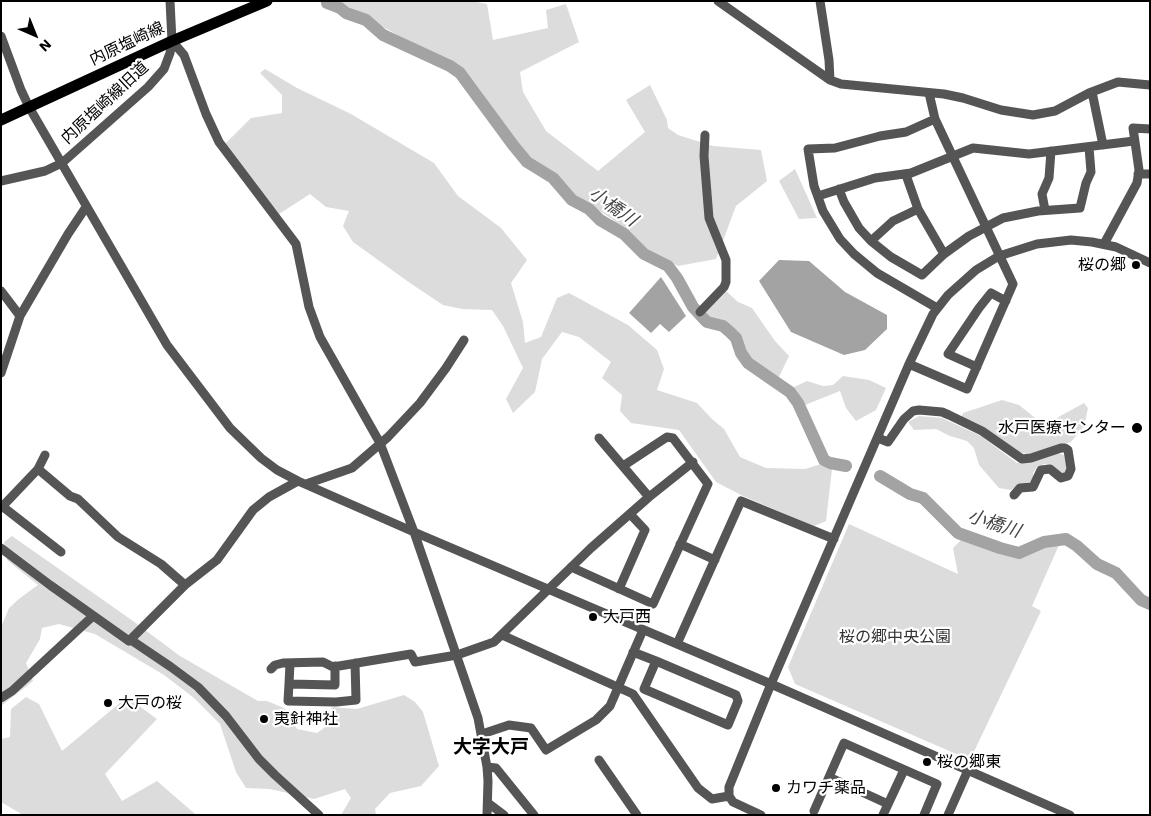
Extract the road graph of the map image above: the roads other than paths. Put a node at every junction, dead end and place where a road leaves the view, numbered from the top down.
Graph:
1 (170, 1) edge
2 (268, 1) edge
3 (718, 1) edge
4 (820, 1) edge
5 (1, 36) edge
6 (172, 41) junction
7 (830, 80) junction
8 (1150, 85) edge
9 (929, 92) junction
10 (1092, 92) junction
11 (29, 107) junction
12 (935, 119) junction
13 (1, 120) edge
14 (1150, 129) edge
15 (705, 135) dead end
16 (1134, 141) junction
17 (1103, 145) junction
18 (1090, 147) junction
19 (1051, 151) junction
20 (952, 156) junction
21 (62, 163) junction
22 (1138, 174) junction
23 (1150, 174) edge
24 (906, 175) junction
25 (1, 181) edge
26 (839, 189) junction
27 (818, 196) junction
28 (86, 207) junction
29 (918, 210) junction
30 (1045, 210) junction
31 (986, 227) junction
32 (871, 241) junction
33 (1104, 244) junction
34 (944, 254) junction
35 (999, 256) junction
36 (1150, 263) edge
37 (1, 291) edge
38 (1006, 301) junction
39 (937, 308) junction
40 (700, 312) dead end
41 (20, 316) junction
42 (464, 340) dead end
43 (909, 364) junction
44 (977, 367) junction
45 (1, 373) edge
46 (599, 438) dead end
47 (878, 438) junction
48 (380, 443) junction
49 (45, 455) dead end
50 (692, 462) junction
51 (623, 466) junction
52 (38, 469) junction
53 (302, 483) junction
54 (1014, 495) dead end
55 (648, 497) junction
56 (2, 507) edge
57 (630, 514) junction
58 (414, 532) junction
59 (834, 539) junction
60 (680, 544) junction
61 (1, 548) edge
62 (61, 552) dead end
63 (715, 560) junction
64 (571, 567) junction
65 (185, 585) junction
66 (619, 588) junction
67 (548, 590) junction
68 (93, 616) junction
69 (643, 630) junction
70 (502, 635) junction
71 (131, 640) junction
72 (677, 644) junction
73 (633, 652) junction
74 (457, 655) junction
75 (656, 662) junction
76 (290, 663) junction
77 (355, 663) junction
78 (335, 666) junction
79 (271, 669) dead end
80 (289, 684) junction
81 (771, 684) junction
82 (618, 687) junction
83 (1, 698) edge
84 (482, 734) junction
85 (599, 760) dead end
86 (487, 767) junction
87 (904, 770) junction
88 (968, 770) junction
89 (829, 777) junction
90 (729, 796) junction
91 (488, 803) junction
92 (888, 804) junction
93 (816, 814) edge
94 (1065, 814) edge
95 (319, 815) edge
96 (487, 815) edge
97 (504, 815) edge
98 (534, 815) edge
99 (637, 815) edge
100 (761, 815) edge
101 (883, 815) edge
102 (924, 815) edge
103 (948, 815) edge

1 - 6 street, 内原塩崎線旧道
2 - 6 main road, 内原塩崎線
3 - 7 street
4 - 7 street
5 - 11 street
6 - 11 main road, 内原塩崎線
6 - 21 street, 内原塩崎線旧道
6 - 48 street
7 - 9 street
8 - 10 street
9 - 10 street
9 - 12 street
10 - 17 street
11 - 13 main road, 内原塩崎線
11 - 21 street
12 - 20 street
12 - 27 street
14 - 16 street
15 - 40 street
16 - 17 street
16 - 22 street
17 - 18 street
18 - 19 street
18 - 30 street
19 - 20 street
19 - 30 street
20 - 24 street
20 - 31 street
21 - 25 street, 内原塩崎線旧道
21 - 28 street
22 - 23 street
22 - 33 street
24 - 26 street
24 - 29 street
26 - 27 street
26 - 32 street
27 - 39 street
28 - 41 street
28 - 53 street
29 - 32 street
29 - 34 street
30 - 31 street
31 - 34 street
31 - 35 street
32 - 34 street
33 - 35 street
33 - 36 street
35 - 38 street
35 - 39 street
37 - 41 street
38 - 44 street
38 - 44 street
39 - 43 street
41 - 45 street
42 - 48 street
43 - 44 street
43 - 47 street
46 - 51 street
47 - 54 street
47 - 59 street
48 - 53 street
48 - 58 street
49 - 52 street
50 - 51 street
50 - 55 street
50 - 60 street
51 - 55 street
52 - 56 street
52 - 65 street
53 - 58 street
53 - 65 street
55 - 57 street
56 - 62 street
57 - 64 street
57 - 66 street
58 - 67 street
58 - 74 street
59 - 63 street
59 - 81 street
60 - 63 street
60 - 66 street
61 - 68 street
63 - 72 street
64 - 66 street
64 - 67 street
65 - 71 street
67 - 69 street
67 - 70 street
68 - 71 street
68 - 83 street
69 - 72 street
69 - 73 street
70 - 74 street
70 - 82 street
71 - 95 street
72 - 81 street
73 - 75 street
73 - 82 street
74 - 77 street
74 - 84 street
75 - 75 street
76 - 78 street
76 - 79 street
76 - 80 street
77 - 78 street
77 - 80 street
78 - 80 street
81 - 88 street
81 - 90 street
82 - 84 street
82 - 90 street
84 - 86 street
85 - 99 street
86 - 91 street
86 - 98 street
87 - 89 street
87 - 92 street
87 - 102 street
88 - 94 street
88 - 103 street
89 - 92 street
89 - 93 street
90 - 100 street
91 - 96 street
91 - 97 street
92 - 101 street

